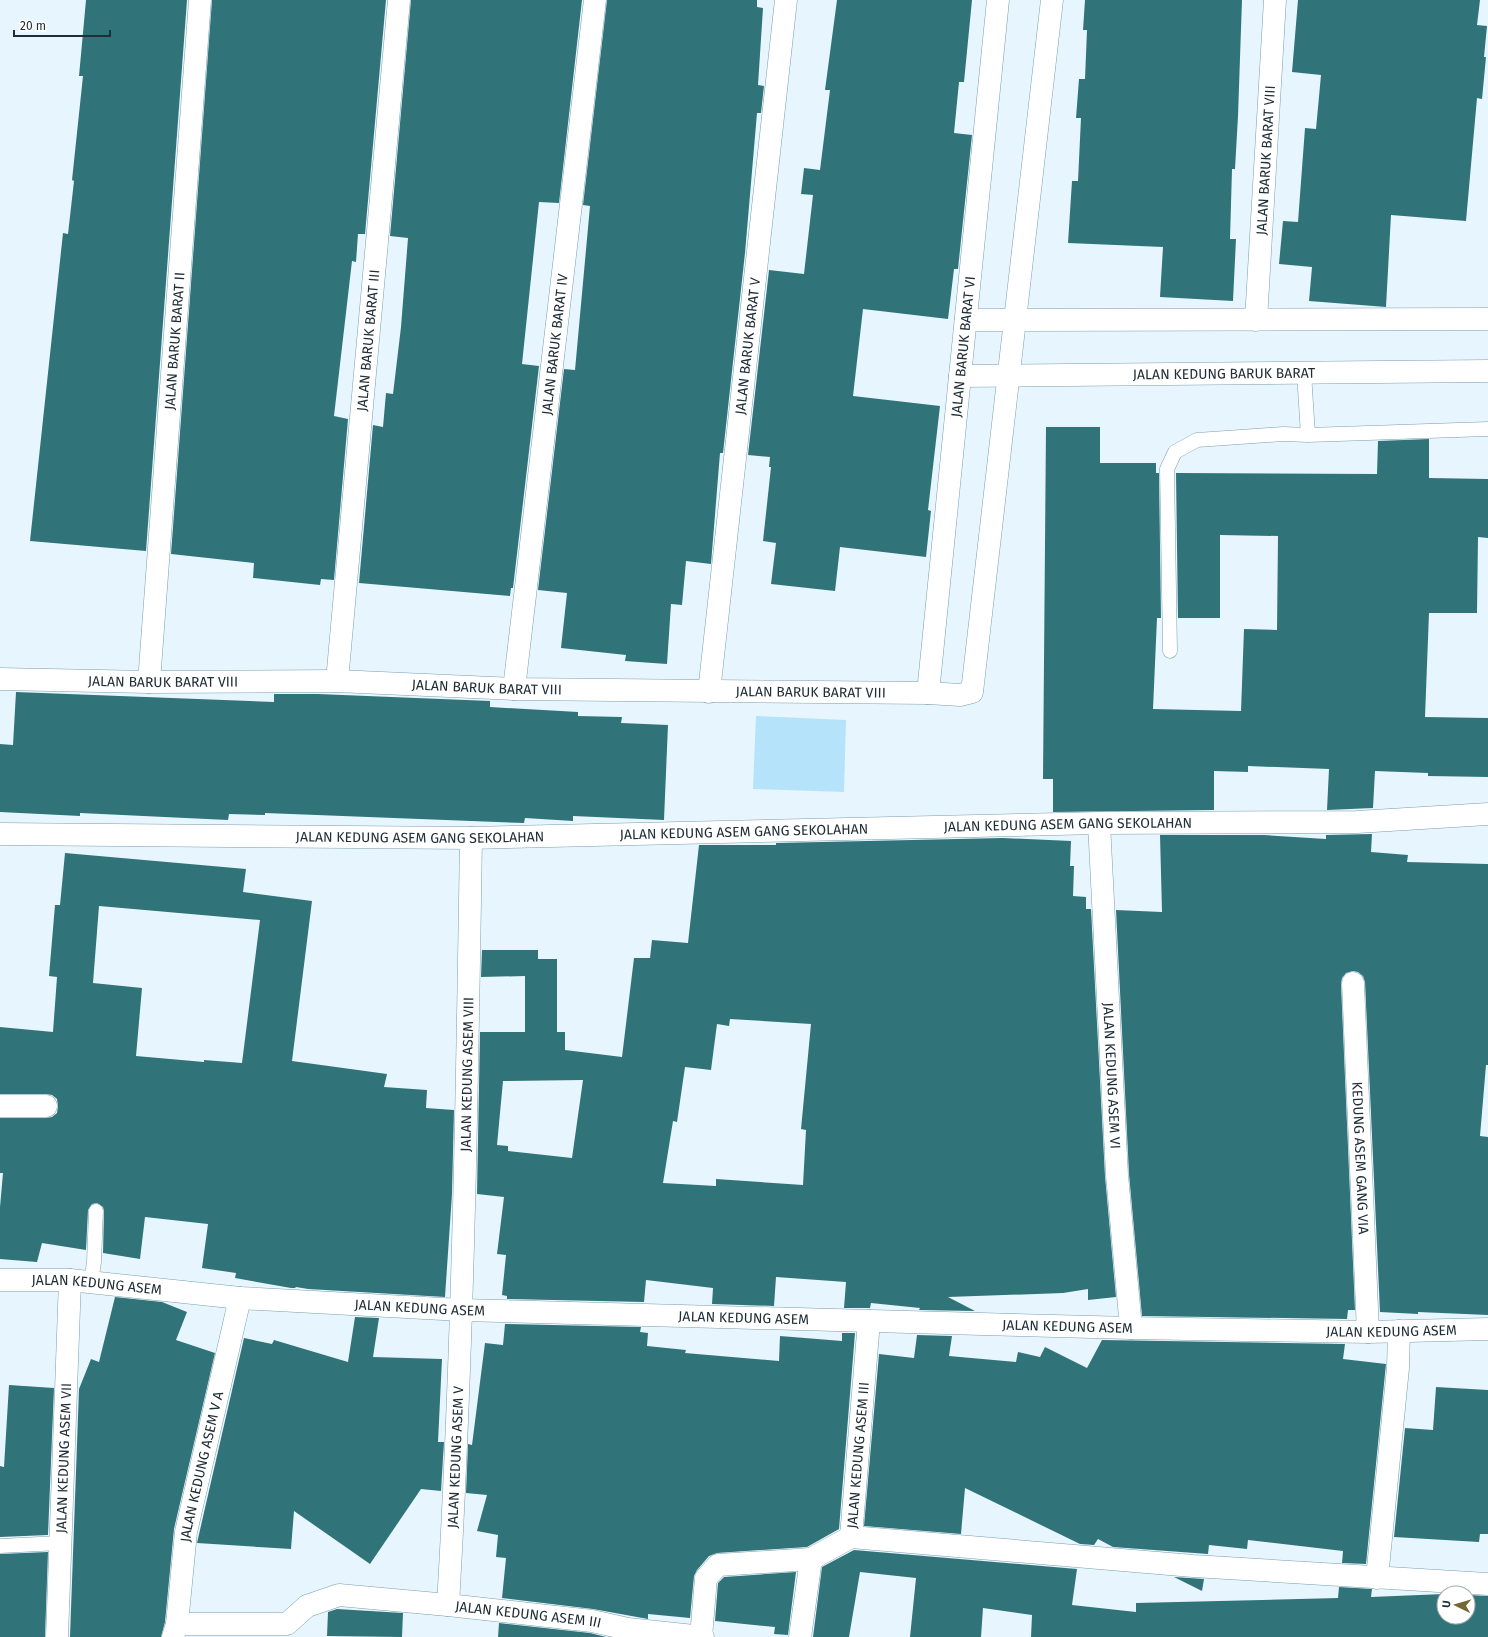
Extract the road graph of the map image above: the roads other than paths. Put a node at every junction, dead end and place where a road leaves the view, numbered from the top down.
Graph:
1 (200, 0) edge
2 (399, 0) edge
3 (595, 0) edge
4 (786, 0) edge
5 (998, 0) edge
6 (1052, 0) edge
7 (1275, 0) edge
8 (1488, 318) edge
9 (1015, 319) junction
10 (966, 320) junction
11 (1256, 320) junction
12 (1488, 371) edge
13 (1304, 373) junction
14 (1008, 375) junction
15 (960, 376) junction
16 (1488, 429) edge
17 (1308, 435) junction
18 (1170, 651) dead end
19 (0, 679) edge
20 (337, 681) junction
21 (149, 682) junction
22 (514, 689) junction
23 (709, 692) junction
24 (928, 693) junction
25 (1488, 814) edge
26 (1099, 823) junction
27 (0, 834) edge
28 (471, 838) junction
29 (1353, 983) dead end
30 (0, 1106) edge
31 (46, 1106) dead end
32 (96, 1212) dead end
33 (0, 1280) edge
34 (80, 1281) junction
35 (240, 1298) junction
36 (461, 1310) junction
37 (868, 1321) junction
38 (1132, 1328) junction
39 (1488, 1329) edge
40 (1399, 1331) junction
41 (1368, 1332) junction
42 (851, 1537) junction
43 (60, 1543) junction
44 (0, 1546) edge
45 (811, 1559) junction
46 (1377, 1578) junction
47 (1488, 1584) edge
48 (448, 1604) junction
49 (175, 1630) edge
50 (57, 1637) edge
51 (702, 1637) edge
52 (800, 1637) edge

1 - 21 street, JALAN BARUK BARAT II
2 - 20 street, JALAN BARUK BARAT III
3 - 22 street, JALAN BARUK BARAT IV
4 - 23 street, JALAN BARUK BARAT V
5 - 10 street, JALAN BARUK BARAT VI
6 - 9 street
7 - 11 street, JALAN BARUK BARAT VIII
8 - 11 street
9 - 10 street
9 - 11 street
9 - 14 street
10 - 15 street, JALAN BARUK BARAT VI
12 - 13 street, JALAN KEDUNG BARUK BARAT
13 - 14 street, JALAN KEDUNG BARUK BARAT
13 - 17 lane
14 - 15 street, JALAN KEDUNG BARUK BARAT
14 - 24 street, JALAN BARUK BARAT VIII
15 - 24 street, JALAN BARUK BARAT VI
16 - 17 lane
17 - 18 lane
19 - 21 street, JALAN BARUK BARAT VIII
20 - 21 street, JALAN BARUK BARAT VIII
20 - 22 street, JALAN BARUK BARAT VIII
22 - 23 street, JALAN BARUK BARAT VIII
23 - 24 street, JALAN BARUK BARAT VIII
25 - 26 street, JALAN KEDUNG ASEM GANG SEKOLAHAN
26 - 28 street, JALAN KEDUNG ASEM GANG SEKOLAHAN
26 - 38 street, JALAN KEDUNG ASEM VI
27 - 28 street, JALAN KEDUNG ASEM GANG SEKOLAHAN
28 - 36 street, JALAN KEDUNG ASEM VIII
29 - 41 street, KEDUNG ASEM GANG VIA
30 - 31 street
32 - 34 lane
33 - 34 street, JALAN KEDUNG ASEM
34 - 35 street, JALAN KEDUNG ASEM
34 - 43 street, JALAN KEDUNG ASEM VII
35 - 36 street, JALAN KEDUNG ASEM
35 - 49 street, JALAN KEDUNG ASEM V A
36 - 37 street, JALAN KEDUNG ASEM
36 - 48 street, JALAN KEDUNG ASEM V
37 - 38 street, JALAN KEDUNG ASEM
37 - 42 street, JALAN KEDUNG ASEM III
38 - 41 street, JALAN KEDUNG ASEM
39 - 40 street, JALAN KEDUNG ASEM
40 - 41 street, JALAN KEDUNG ASEM
40 - 46 street
42 - 45 street, JALAN KEDUNG ASEM III
42 - 46 street
43 - 44 lane
43 - 50 street, JALAN KEDUNG ASEM VII
45 - 51 street
45 - 52 street
46 - 47 street
48 - 49 street, JALAN KEDUNG ASEM III
48 - 51 street, JALAN KEDUNG ASEM III

